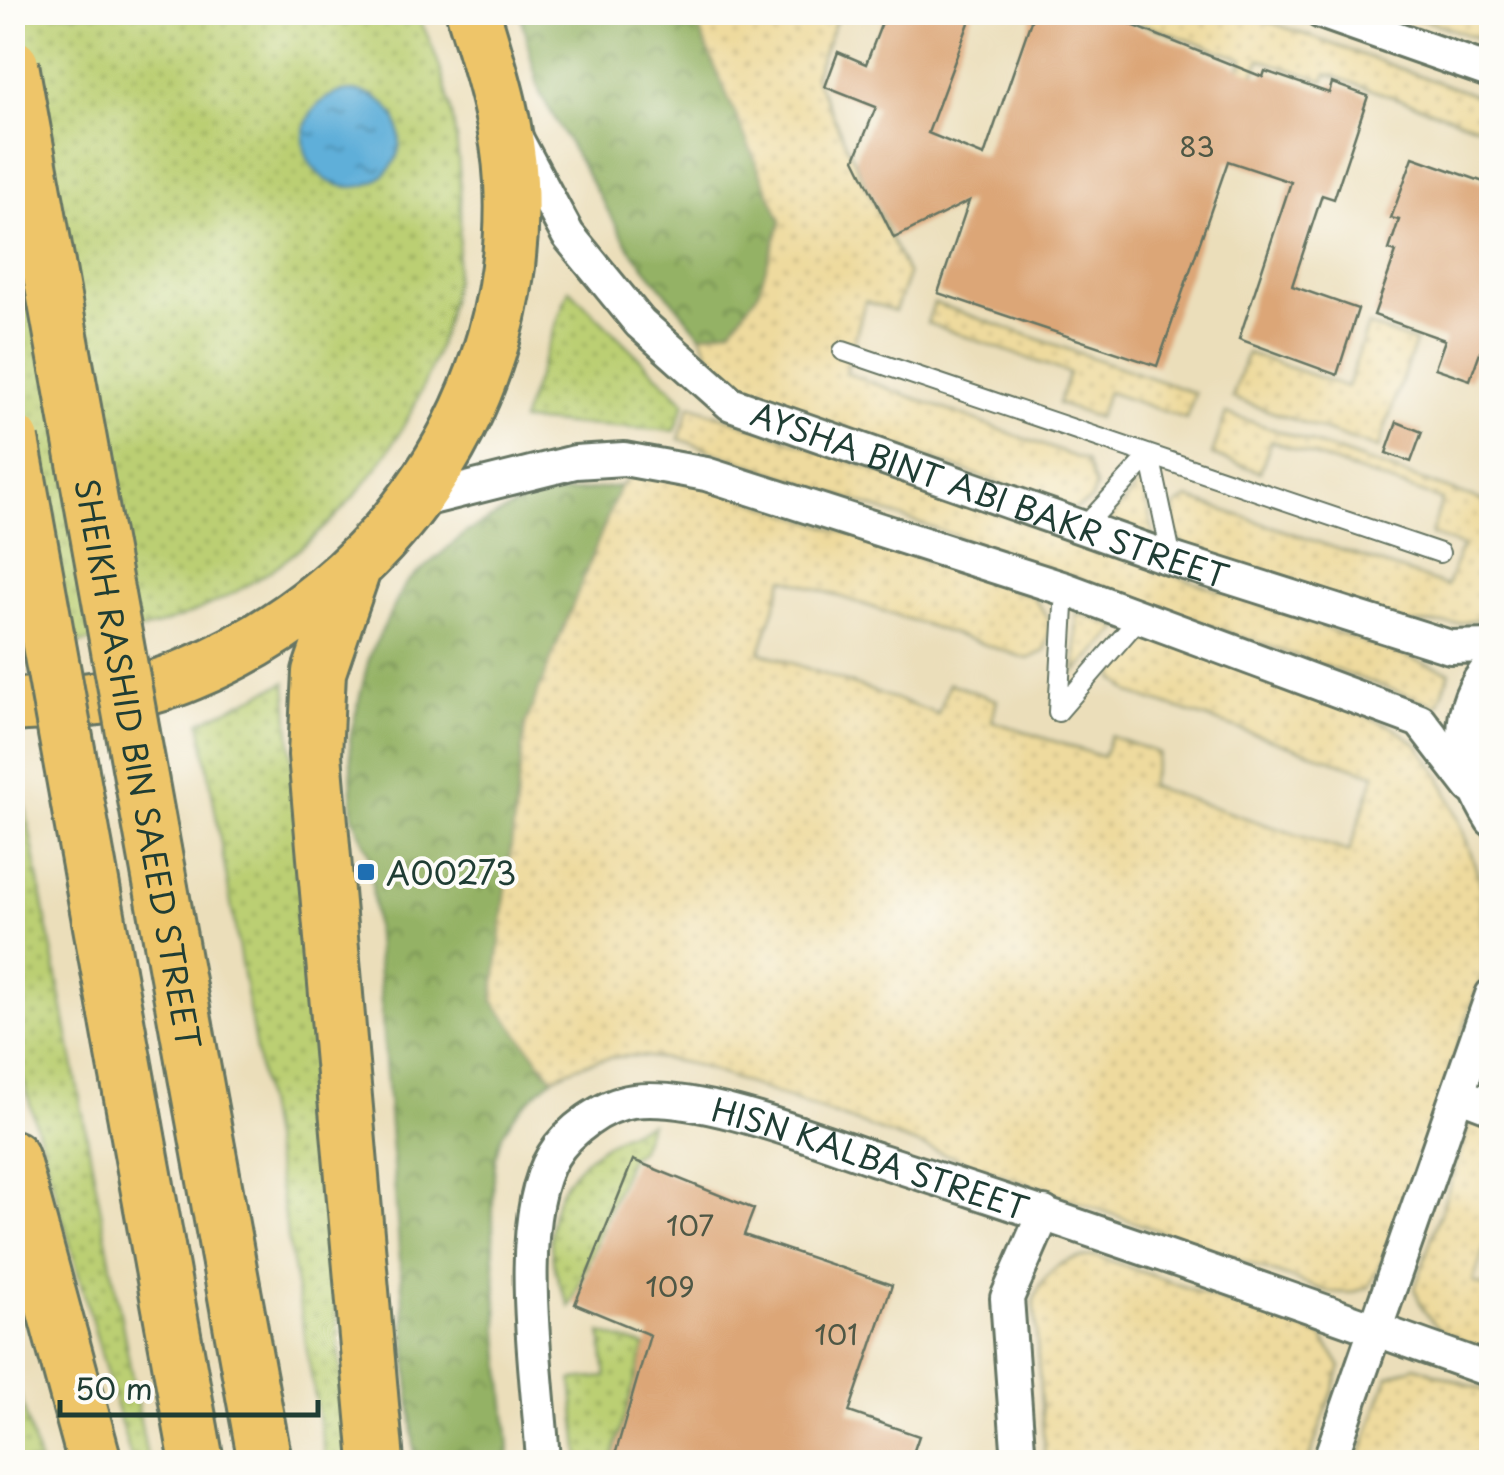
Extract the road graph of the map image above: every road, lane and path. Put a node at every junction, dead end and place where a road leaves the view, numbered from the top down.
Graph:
1 (473, 12) edge
2 (1331, 14) edge
3 (12, 66) edge
4 (1492, 72) edge
5 (503, 113) junction
6 (843, 351) dead end
7 (12, 440) edge
8 (1150, 455) junction
9 (415, 502) junction
10 (1083, 528) junction
11 (1440, 553) dead end
12 (1172, 559) junction
13 (354, 572) junction
14 (1065, 589) junction
15 (1142, 616) junction
16 (1492, 646) edge
17 (1492, 664) edge
18 (12, 705) edge
19 (1471, 787) junction
20 (1492, 820) edge
21 (1492, 994) edge
22 (1458, 1094) junction
23 (1492, 1107) edge
24 (12, 1157) edge
25 (1044, 1213) junction
26 (12, 1280) edge
27 (1378, 1330) junction
28 (1492, 1371) edge
29 (68, 1462) edge
30 (95, 1462) edge
31 (197, 1462) edge
32 (265, 1462) edge
33 (377, 1462) edge
34 (544, 1462) edge
35 (1019, 1462) edge
36 (1330, 1462) edge

1 - 5 main road
2 - 4 street
3 - 32 main road, SHEIKH RASHID BIN SAEED STREET, bridge
5 - 9 main road
5 - 10 street, AYSHA BINT ABI BAKR STREET
6 - 8 lane
7 - 31 main road, SHEIKH RASHID BIN SAEED STREET, bridge
8 - 10 lane
8 - 11 lane
8 - 12 lane
9 - 13 main road
9 - 14 street, AYSHA BINT ABI BAKR STREET
10 - 12 street, AYSHA BINT ABI BAKR STREET
12 - 16 street, AYSHA BINT ABI BAKR STREET
13 - 18 main road
13 - 33 main road
14 - 15 street, AYSHA BINT ABI BAKR STREET
14 - 15 lane
15 - 19 street, AYSHA BINT ABI BAKR STREET
17 - 19 street
19 - 20 street, AYSHA BINT ABI BAKR STREET
21 - 22 street
22 - 23 street
22 - 27 street
24 - 30 main road
25 - 27 street, HISN KALBA STREET
25 - 34 street, HISN KALBA STREET
25 - 35 street
26 - 29 main road
27 - 28 street, HISN KALBA STREET
27 - 36 street

